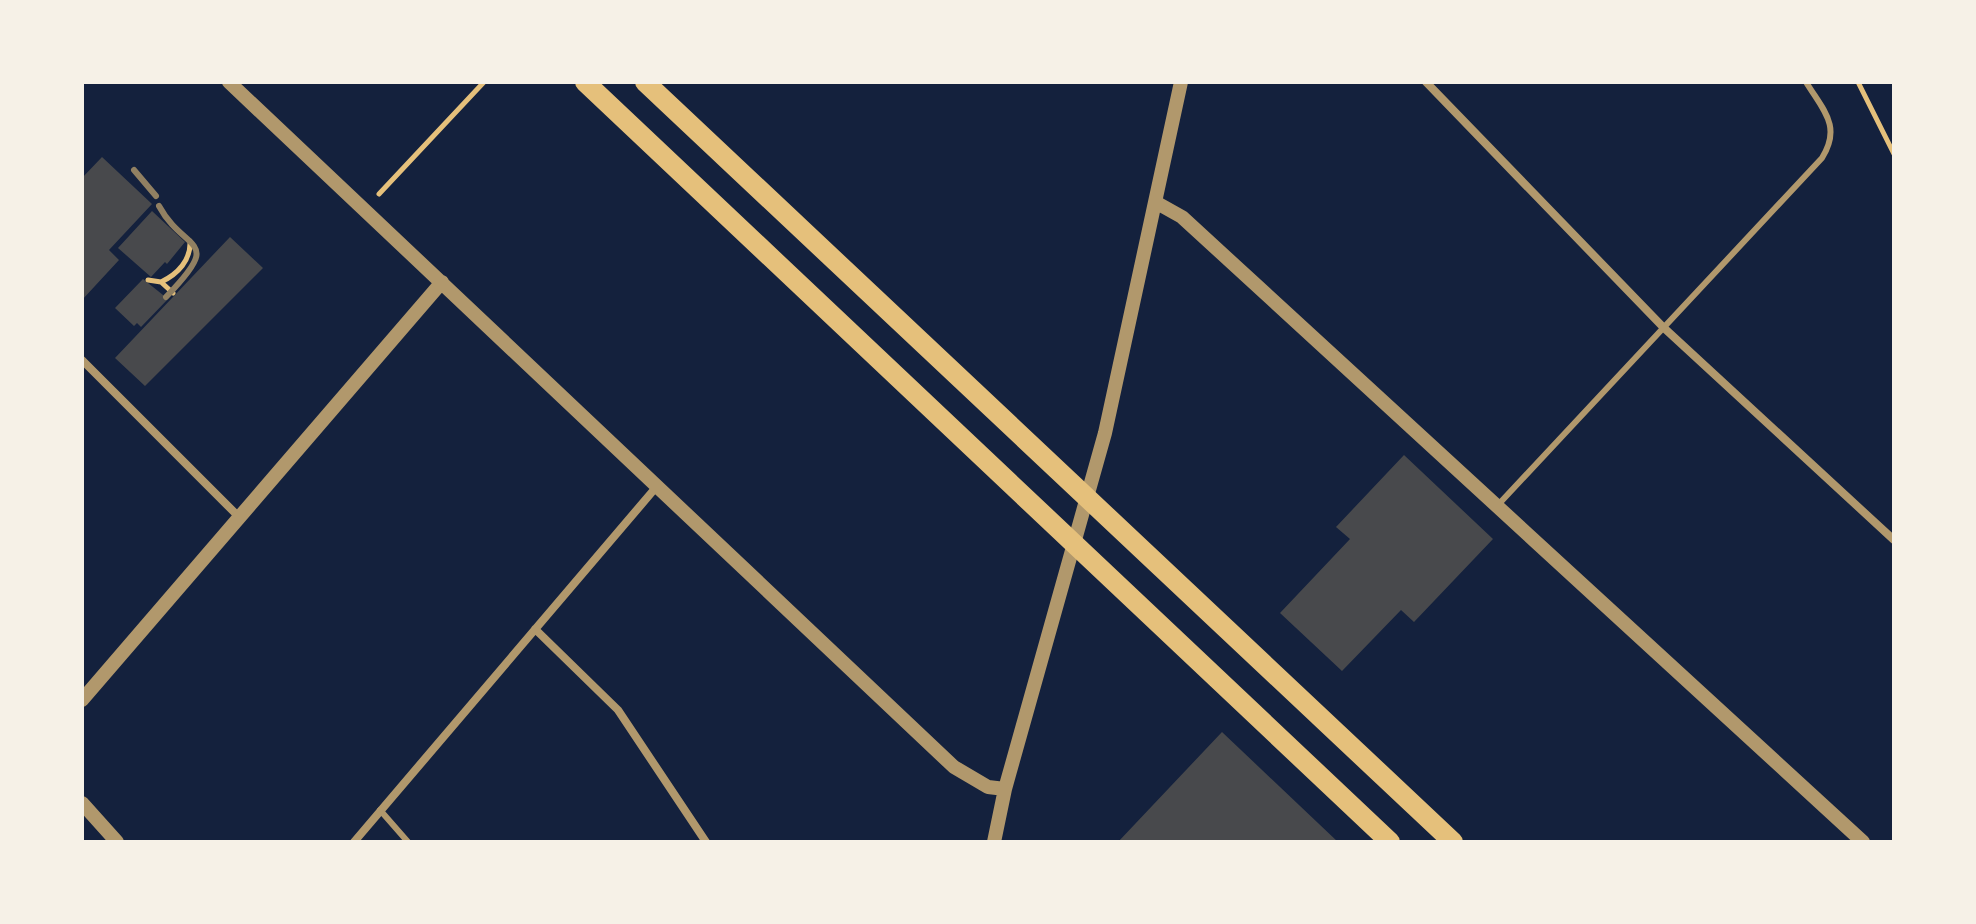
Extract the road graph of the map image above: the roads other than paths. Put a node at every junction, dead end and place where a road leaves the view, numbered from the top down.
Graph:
1 (229, 82) edge
2 (585, 82) edge
3 (645, 82) edge
4 (1181, 82) edge
5 (1426, 82) edge
6 (1806, 82) edge
7 (1157, 203) junction
8 (442, 282) junction
9 (1663, 327) junction
10 (82, 360) edge
11 (658, 485) junction
12 (1088, 499) junction
13 (1497, 506) junction
14 (240, 518) junction
15 (1894, 540) edge
16 (1075, 548) junction
17 (535, 629) junction
18 (82, 700) edge
19 (1005, 789) junction
20 (82, 803) edge
21 (380, 810) junction
22 (117, 842) edge
23 (354, 842) edge
24 (408, 842) edge
25 (706, 842) edge
26 (994, 842) edge
27 (1390, 842) edge
28 (1453, 842) edge
29 (1863, 842) edge

1 - 8 street
2 - 16 main road
3 - 12 main road
4 - 7 street
5 - 9 street
6 - 9 lane
7 - 12 street
7 - 13 street
8 - 11 street
8 - 14 street
9 - 13 lane
9 - 15 street
10 - 14 street
11 - 17 street
11 - 19 street
12 - 16 street
12 - 28 main road
13 - 29 street
14 - 18 street
16 - 19 street
16 - 27 main road
17 - 21 street
17 - 25 street
19 - 26 street
20 - 22 street
21 - 23 street
21 - 24 lane

